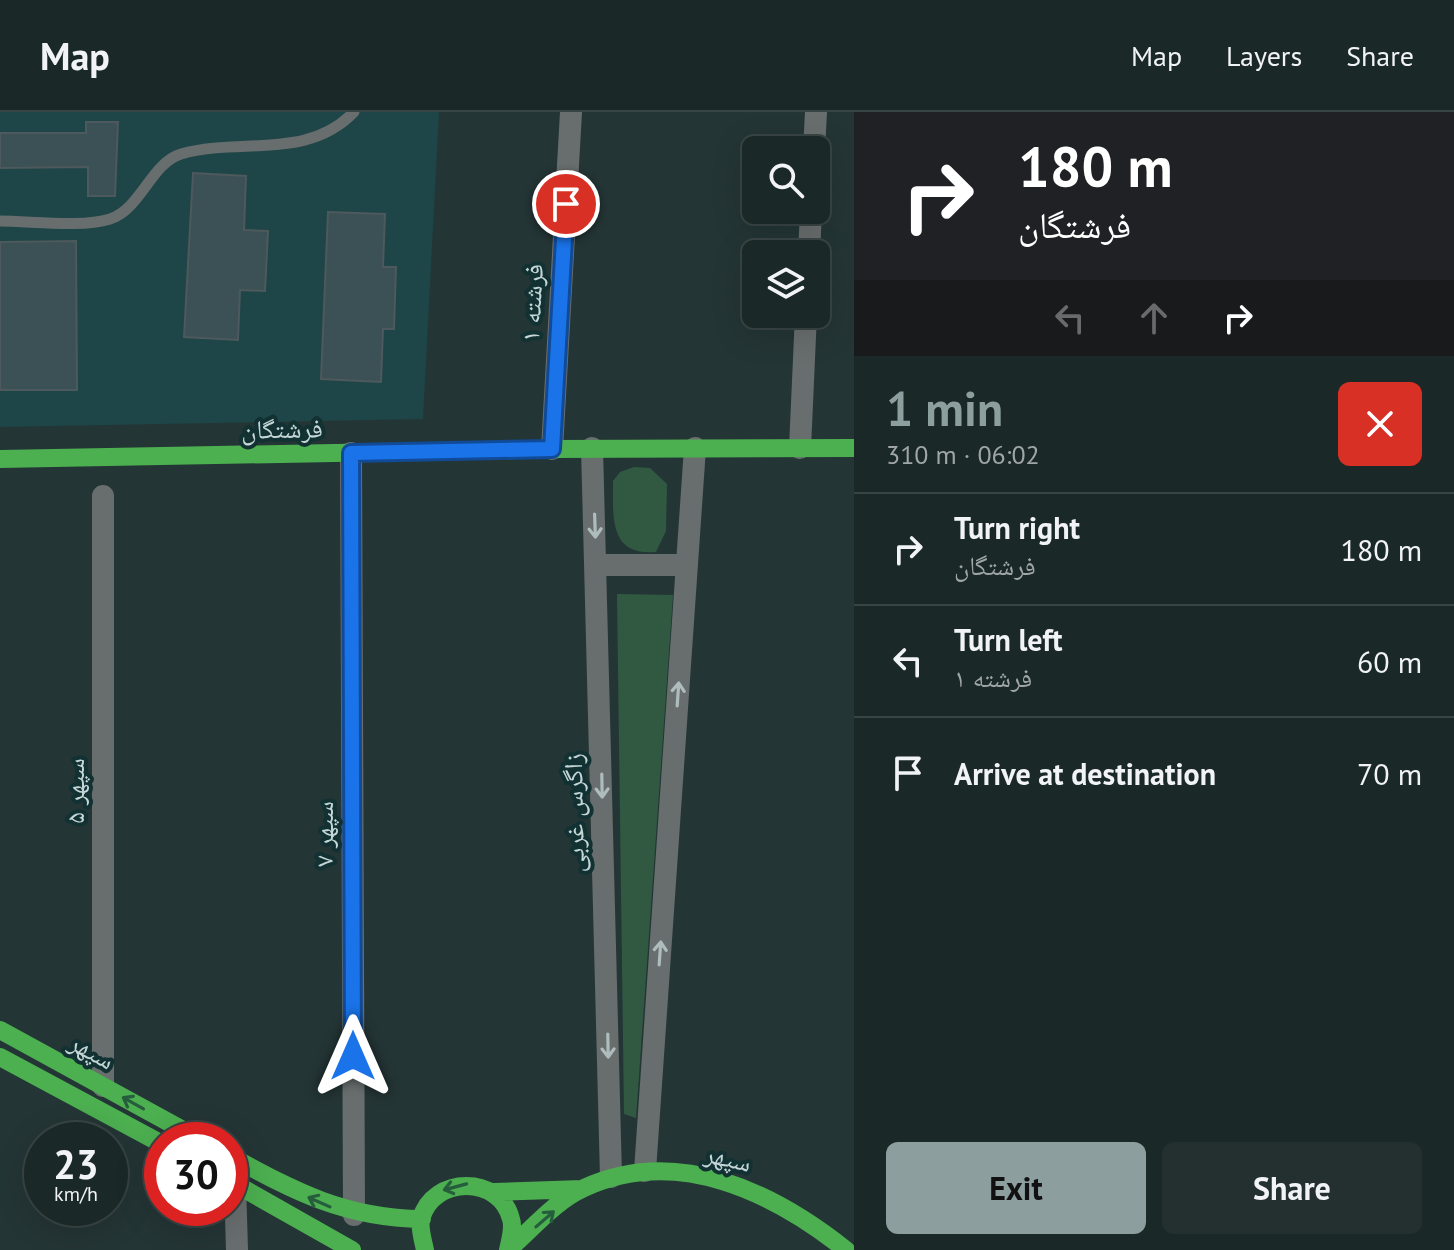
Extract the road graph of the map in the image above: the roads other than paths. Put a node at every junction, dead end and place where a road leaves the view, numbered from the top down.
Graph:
1 (354, 112) edge
2 (571, 112) edge
3 (816, 112) edge
4 (815, 136) edge
5 (0, 221) edge
6 (805, 328) edge
7 (592, 448) junction
8 (695, 448) junction
9 (800, 448) junction
10 (854, 448) edge
11 (552, 449) junction
12 (351, 453) junction
13 (0, 459) edge
14 (103, 496) dead end
15 (596, 565) junction
16 (687, 565) junction
17 (0, 1030) edge
18 (0, 1057) edge
19 (103, 1086) junction
20 (103, 1113) junction
21 (168, 1122) edge
22 (144, 1135) edge
23 (248, 1165) edge
24 (645, 1171) junction
25 (611, 1177) junction
26 (582, 1189) junction
27 (248, 1191) edge
28 (494, 1192) junction
29 (354, 1215) junction
30 (422, 1219) junction
31 (235, 1226) edge
32 (351, 1249) edge
33 (237, 1250) edge
34 (425, 1250) edge
35 (508, 1250) edge
36 (846, 1250) edge

1 - 5 lane
2 - 11 street, فرشته ۱
3 - 4 street
6 - 9 street
7 - 8 street, فرشتگان
7 - 11 street, فرشتگان
7 -> 15 street, زاگرس غربی
8 - 9 street, فرشتگان
8 - 16 street
9 - 10 street, فرشتگان
11 - 12 street, فرشتگان
12 - 13 street, فرشتگان
12 - 29 street, سپهر ۷
14 - 19 street, سپهر ۵
15 - 16 street
15 -> 25 street, زاگرس غربی
24 -> 16 street
17 - 19 street, سپهر
18 - 20 street, سپهر
19 - 20 street
21 -> 19 street, سپهر
20 - 22 street, سپهر
29 -> 23 street
24 - 25 street, سپهر
24 - 36 street, سپهر
25 - 26 street, سپهر
26 - 28 street
35 -> 26 street
27 - 32 street
28 -> 30 street
28 - 35 street
29 - 30 street
29 - 32 street
30 - 34 street
31 - 33 street

